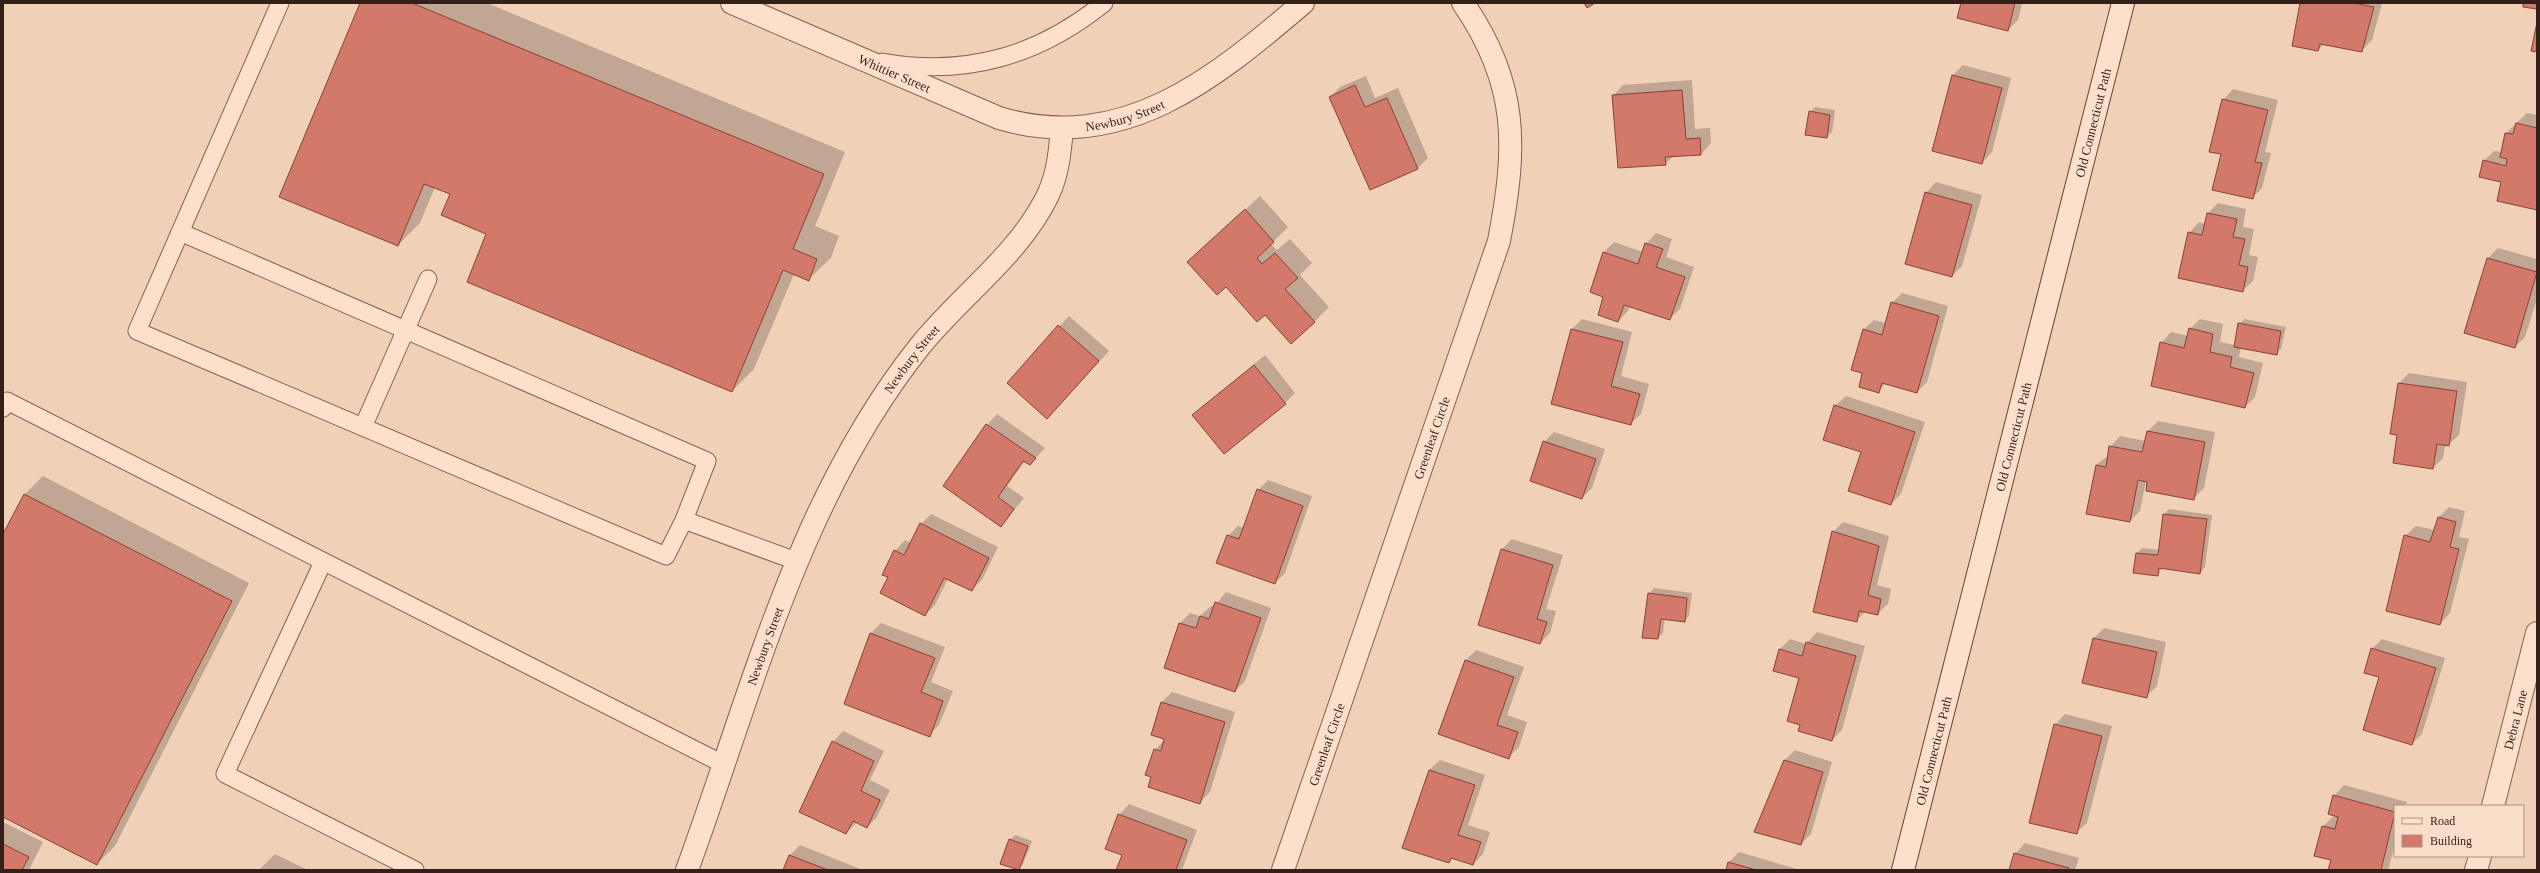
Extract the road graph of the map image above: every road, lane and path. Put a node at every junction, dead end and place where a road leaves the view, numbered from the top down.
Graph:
1 (280, 3) edge
2 (732, 3) edge
3 (1104, 3) edge
4 (1303, 3) edge
5 (1463, 3) edge
6 (2123, 3) edge
7 (852, 55) junction
8 (1062, 128) junction
9 (180, 232) junction
10 (428, 279) dead end
11 (405, 330) junction
12 (3, 408) edge
13 (363, 428) junction
14 (684, 520) junction
15 (796, 560) junction
16 (323, 562) junction
17 (2537, 633) edge
18 (725, 766) junction
19 (2493, 805) edge
20 (2480, 857) edge
21 (415, 870) edge
22 (687, 870) edge
23 (1282, 870) edge
24 (1903, 870) edge
25 (2476, 870) edge

1 - 9 lane
2 - 7 street, Whittier Street
3 - 7 lane
4 - 8 street, Newbury Street
5 - 23 street, Greenleaf Circle
6 - 24 street, Old Connecticut Path
7 - 8 street, Whittier Street
8 - 15 street, Newbury Street
9 - 11 lane
9 - 13 lane
10 - 11 lane
11 - 13 lane
11 - 14 lane
12 - 16 lane
13 - 14 lane
14 - 15 lane
15 - 18 street, Newbury Street
16 - 18 lane
16 - 21 lane
17 - 19 street, Debra Lane
18 - 22 street, Newbury Street
20 - 25 street

